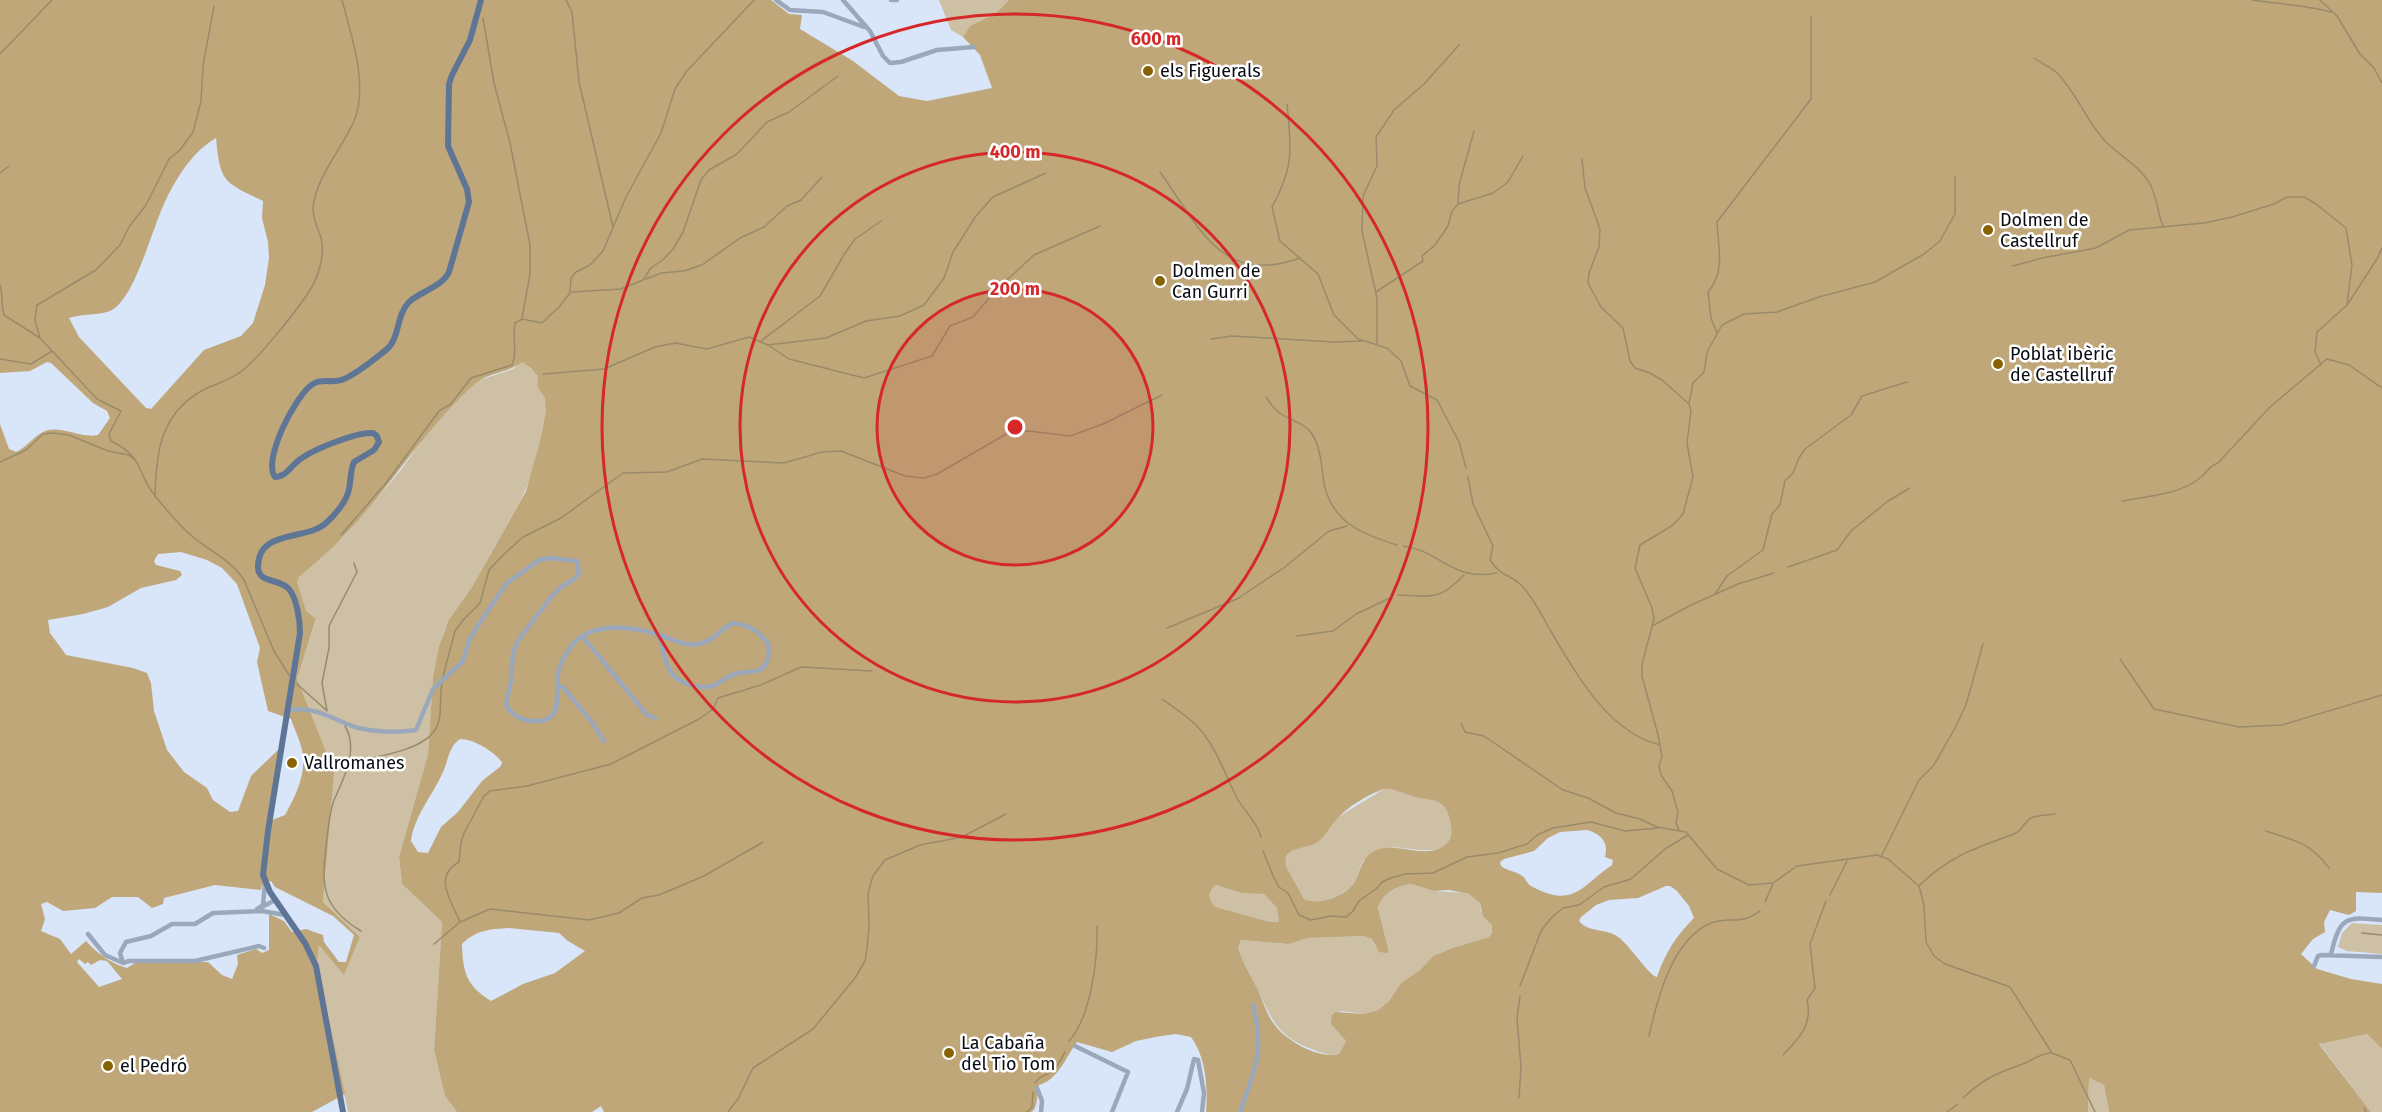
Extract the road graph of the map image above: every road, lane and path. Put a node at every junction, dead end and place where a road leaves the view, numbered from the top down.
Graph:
1 (481, 0) edge
2 (776, 0) edge
3 (843, 0) edge
4 (891, 0) edge
5 (897, 0) edge
6 (866, 28) junction
7 (974, 47) dead end
8 (658, 634) junction
9 (582, 636) junction
10 (558, 686) junction
11 (287, 711) junction
12 (655, 718) dead end
13 (604, 741) dead end
14 (265, 883) junction
15 (272, 901) junction
16 (259, 909) junction
17 (252, 911) junction
18 (274, 913) junction
19 (285, 915) junction
20 (2382, 920) edge
21 (88, 934) dead end
22 (264, 948) dead end
23 (2331, 954) junction
24 (2382, 957) edge
25 (123, 963) junction
26 (2314, 966) dead end
27 (1253, 1005) dead end
28 (1075, 1047) dead end
29 (1036, 1088) dead end
30 (343, 1112) edge
31 (1041, 1112) edge
32 (1112, 1112) edge
33 (1177, 1112) edge
34 (1202, 1112) edge
35 (1240, 1112) edge

1 - 11 main road
2 - 6 street
3 - 6 street
4 - 5 street
6 - 7 street
8 - 8 street
8 - 9 street
9 - 10 street
9 - 12 street
10 - 11 street
10 - 13 street
11 - 14 main road
14 - 15 main road
14 - 16 street
15 - 16 street
15 - 18 street
15 - 19 main road
16 - 17 street
17 - 18 street
17 - 25 street
18 - 19 street
19 - 30 main road
20 - 23 street
21 - 25 street
22 - 25 street
23 - 24 street
23 - 26 street
27 - 35 street
28 - 32 street
29 - 31 street
33 - 34 street

